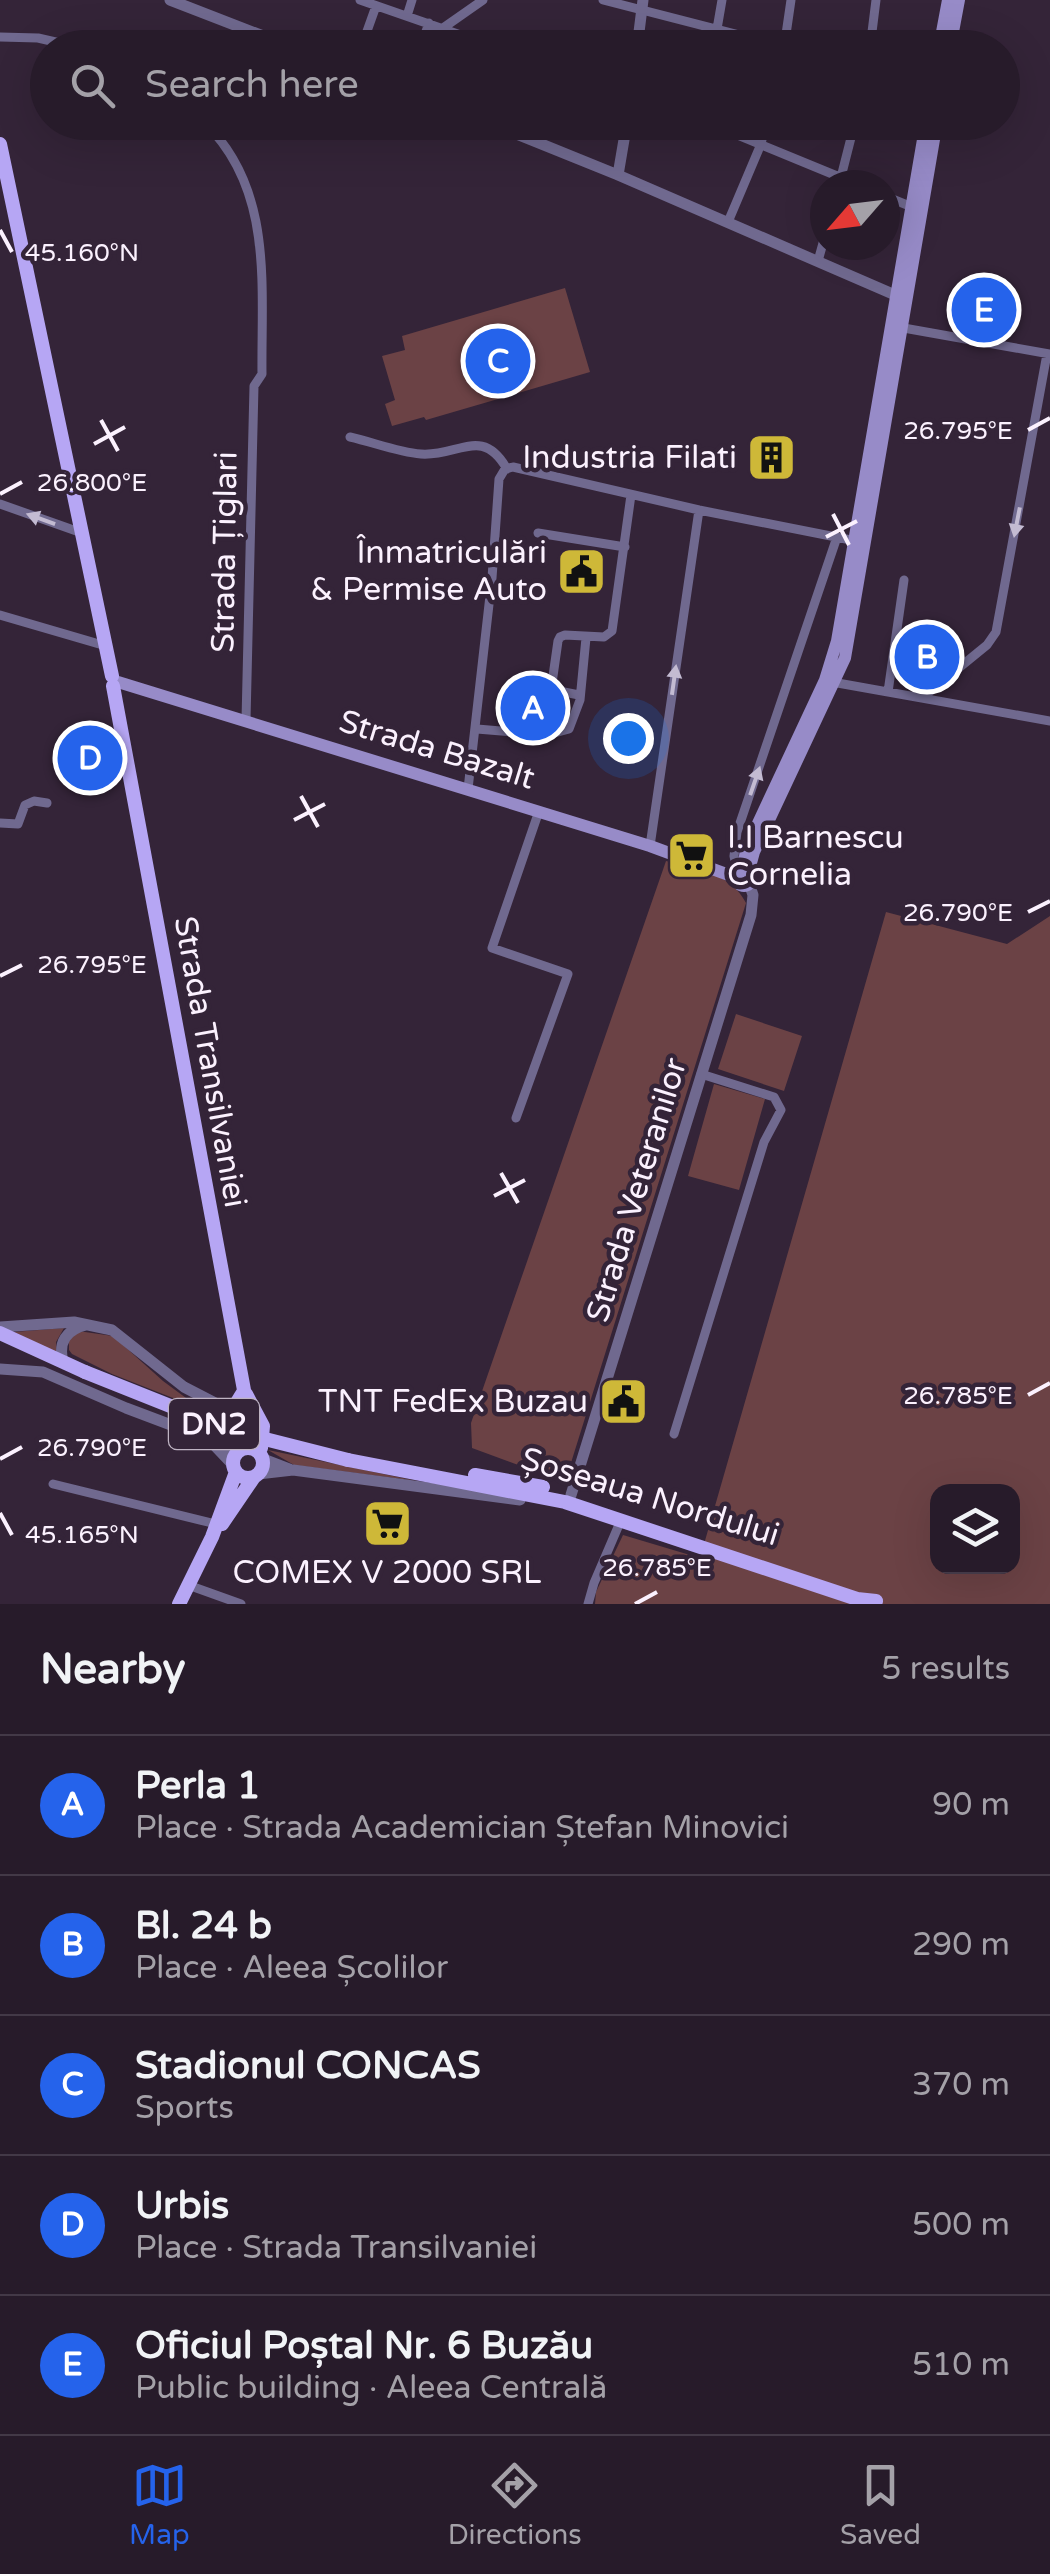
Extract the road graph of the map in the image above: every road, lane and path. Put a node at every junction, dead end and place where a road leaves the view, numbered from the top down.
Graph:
1 (170, 0) edge
2 (362, 0) edge
3 (412, 0) edge
4 (483, 0) edge
5 (603, 0) edge
6 (722, 0) edge
7 (792, 0) edge
8 (876, 0) edge
9 (948, 0) edge
10 (959, 0) edge
11 (195, 4) edge
12 (642, 5) edge
13 (376, 6) junction
14 (407, 16) junction
15 (429, 24) junction
16 (443, 28) junction
17 (717, 29) junction
18 (254, 30) edge
19 (367, 30) edge
20 (427, 30) edge
21 (448, 30) edge
22 (639, 30) edge
23 (721, 30) edge
24 (788, 30) edge
25 (872, 30) edge
26 (943, 30) edge
27 (953, 30) edge
28 (0, 37) edge
29 (30, 38) edge
30 (218, 140) edge
31 (531, 140) edge
32 (624, 140) edge
33 (751, 140) edge
34 (762, 140) edge
35 (850, 140) edge
36 (923, 140) edge
37 (933, 140) edge
38 (0, 144) edge
39 (761, 144) junction
40 (817, 170) edge
41 (843, 170) edge
42 (618, 175) junction
43 (900, 202) edge
44 (912, 207) junction
45 (728, 222) junction
46 (818, 261) joint
47 (901, 298) junction
48 (896, 326) junction
49 (1048, 354) edge
50 (350, 438) dead end
51 (506, 469) junction
52 (631, 495) junction
53 (0, 504) edge
54 (700, 510) junction
55 (82, 533) junction
56 (538, 533) dead end
57 (837, 537) junction
58 (859, 541) junction
59 (625, 548) junction
60 (904, 580) dead end
61 (0, 615) edge
62 (586, 638) junction
63 (106, 646) junction
64 (114, 681) junction
65 (830, 681) junction
66 (888, 692) junction
67 (580, 696) junction
68 (922, 698) junction
69 (246, 720) junction
70 (1050, 720) edge
71 (477, 728) junction
72 (468, 789) junction
73 (47, 803) dead end
74 (540, 811) junction
75 (0, 823) edge
76 (650, 846) junction
77 (743, 878) junction
78 (701, 1074) junction
79 (516, 1118) dead end
80 (90, 1324) junction
81 (0, 1330) edge
82 (63, 1362) junction
83 (0, 1369) edge
84 (244, 1390) junction
85 (223, 1408) junction
86 (244, 1418) junction
87 (674, 1434) dead end
88 (203, 1437) junction
89 (253, 1458) junction
90 (235, 1469) junction
91 (53, 1484) dead end
92 (572, 1500) junction
93 (621, 1520) junction
94 (214, 1530) junction
95 (188, 1585) junction
96 (880, 1603) edge
97 (179, 1604) edge
98 (241, 1604) edge
99 (588, 1604) edge

1 - 11 street
2 - 13 street
3 - 14 street
4 - 16 street
5 - 12 street
6 - 17 street
7 - 24 street
8 - 25 street
9 - 26 main road
10 - 27 main road
11 - 18 street
12 - 17 street
12 - 22 street
13 - 14 street
13 - 19 street
14 - 15 street
15 - 16 street
15 - 20 street
16 - 21 street
17 - 23 street
28 - 29 street
30 - 69 street, Strada Țiglari
31 - 42 street
32 - 42 street
33 - 39 street
34 - 39 street
35 - 41 street
36 - 44 main road
37 - 47 main road
38 - 55 main road, Strada Transilvaniei
39 - 40 street
39 - 45 street
42 - 45 street
43 - 44 street
44 - 47 main road
45 - 46 street
46 - 47 street
47 - 48 main road
48 - 49 street
48 - 58 main road
49 -> 68 street
50 - 51 street
51 - 52 street
51 - 71 street
52 - 54 street
52 - 59 street
55 -> 53 street
54 - 57 street
76 -> 54 street
55 - 63 main road, Strada Transilvaniei
56 - 59 street
57 - 58 street
77 -> 57 street
58 - 65 main road
59 - 62 street
60 - 66 street
61 - 63 street
62 - 67 street
62 - 67 street
63 - 64 main road, Strada Transilvaniei
64 - 69 main road, Strada Bazalt
64 - 84 main road, Strada Transilvaniei
65 - 66 street
65 - 77 main road
66 - 68 street
67 - 71 street
68 - 70 street
69 - 72 main road, Strada Bazalt
71 - 72 street
72 - 74 main road, Strada Bazalt
73 - 75 street
74 - 76 main road, Strada Bazalt
74 - 79 street
76 - 77 main road, Strada Bazalt
77 - 78 street, Strada Veteranilor
78 - 87 street
78 - 92 street, Strada Veteranilor
80 - 81 street
80 - 82 street
80 - 85 street
81 - 82 main road, Șoseaua Nordului / DN2
82 - 92 main road, Șoseaua Nordului / DN2, bridge
83 - 88 street, Șoseaua Nordului
84 - 85 main road
84 - 86 main road, Strada Transilvaniei
84 - 89 main road
85 - 86 street
85 - 89 street
86 - 89 main road, Strada Transilvaniei
88 - 89 street, Șoseaua Nordului
88 - 90 street
89 - 90 main road
89 - 90 main road
89 - 92 street, Șoseaua Nordului
89 - 94 main road
90 - 94 main road
91 - 94 street
92 - 93 main road, Șoseaua Nordului / DN2
92 - 96 main road, Șoseaua Nordului / DN2
93 - 96 main road, Șoseaua Nordului / DN2
93 - 99 street
94 - 95 main road
95 - 97 main road
95 - 98 street

